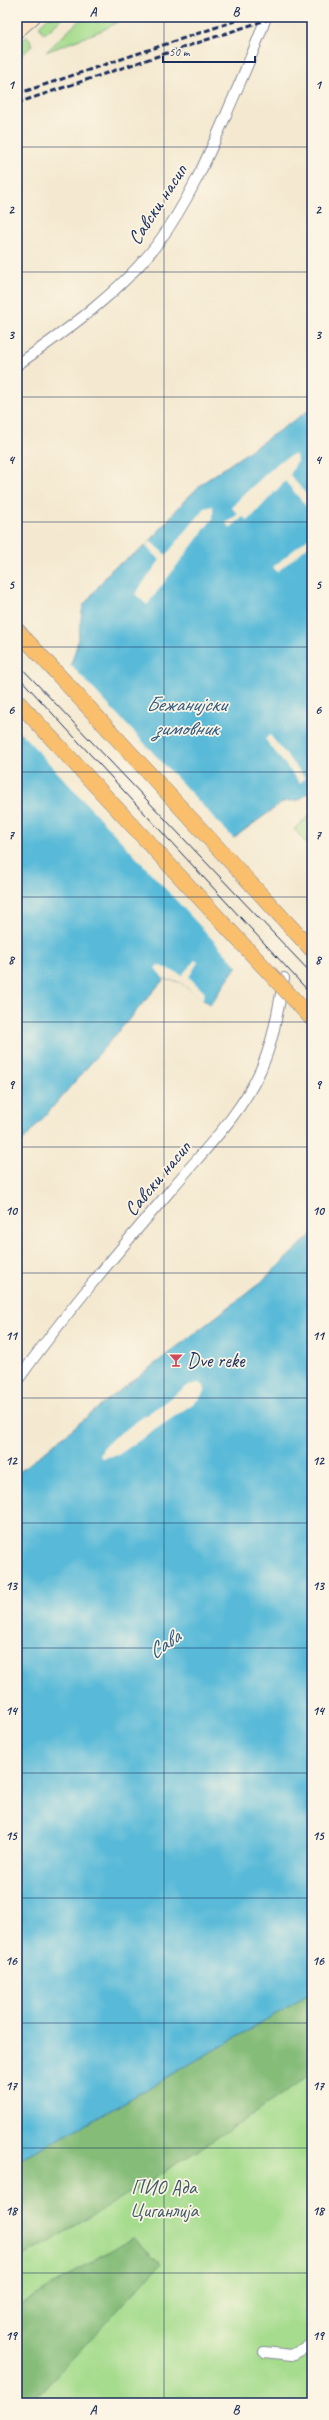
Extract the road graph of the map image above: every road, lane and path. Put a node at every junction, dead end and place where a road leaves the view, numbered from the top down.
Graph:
1 (33, 17) edge
2 (266, 17) edge
3 (17, 31) edge
4 (17, 366) edge
5 (17, 630) edge
6 (17, 701) edge
7 (312, 950) edge
8 (284, 978) dead end
9 (312, 1019) edge
10 (17, 1381) edge
11 (312, 2344) edge
12 (264, 2352) dead end

1 - 3 main road
2 - 4 street, Савски насип
5 - 7 main road
6 - 9 main road, bridge
8 - 10 street, Савски насип
11 - 12 street

